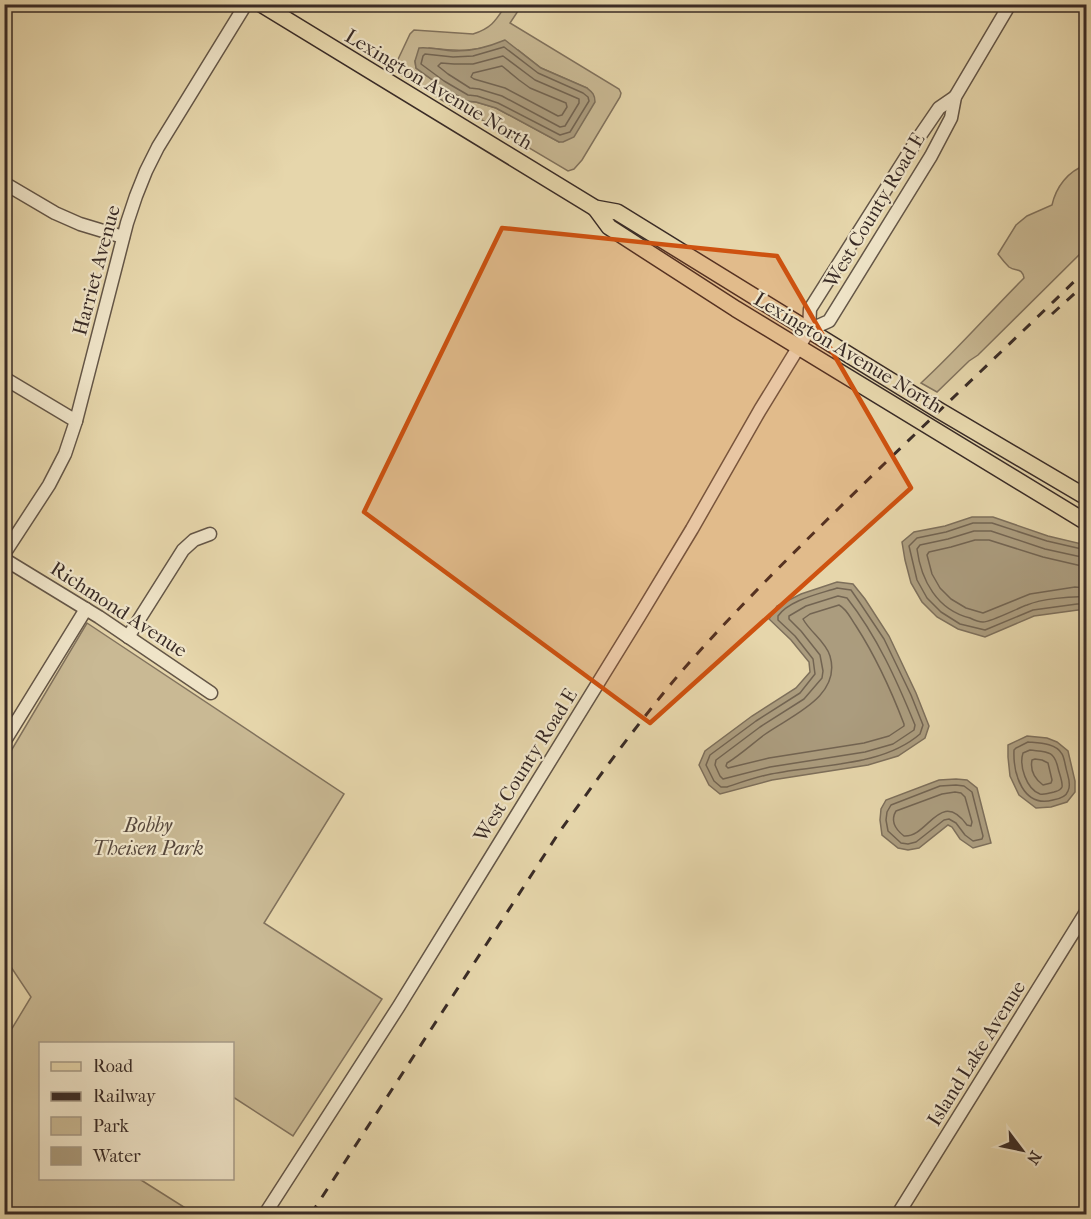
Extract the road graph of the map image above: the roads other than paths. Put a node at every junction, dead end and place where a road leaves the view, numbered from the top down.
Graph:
1 (246, 4) edge
2 (261, 4) edge
3 (1010, 4) edge
4 (955, 97) junction
5 (4, 183) edge
6 (596, 208) junction
7 (123, 237) junction
8 (809, 330) junction
9 (798, 347) junction
10 (4, 378) edge
11 (76, 421) junction
12 (1086, 497) edge
13 (1086, 522) edge
14 (210, 534) dead end
15 (4, 554) edge
16 (4, 559) edge
17 (86, 609) junction
18 (128, 637) junction
19 (211, 693) dead end
20 (6, 738) edge
21 (1086, 912) edge
22 (265, 1215) edge
23 (898, 1215) edge

1 - 7 street, Harriet Avenue
2 - 6 main road, Lexington Avenue North
3 - 4 street, West County Road E
4 - 8 street, West County Road E
4 - 8 street, West County Road E
5 - 7 street
6 - 8 main road, Lexington Avenue North
6 - 9 main road, Lexington Avenue North
7 - 11 street, Harriet Avenue
8 - 9 street, West County Road E
8 - 12 main road, Lexington Avenue North
9 - 13 main road, Lexington Avenue North
9 - 22 street, West County Road E
10 - 11 street
11 - 15 street, Harriet Avenue
14 - 18 street
16 - 17 street, Richmond Avenue
17 - 18 street, Richmond Avenue
17 - 20 street
18 - 19 street, Richmond Avenue
21 - 23 street, Island Lake Avenue

